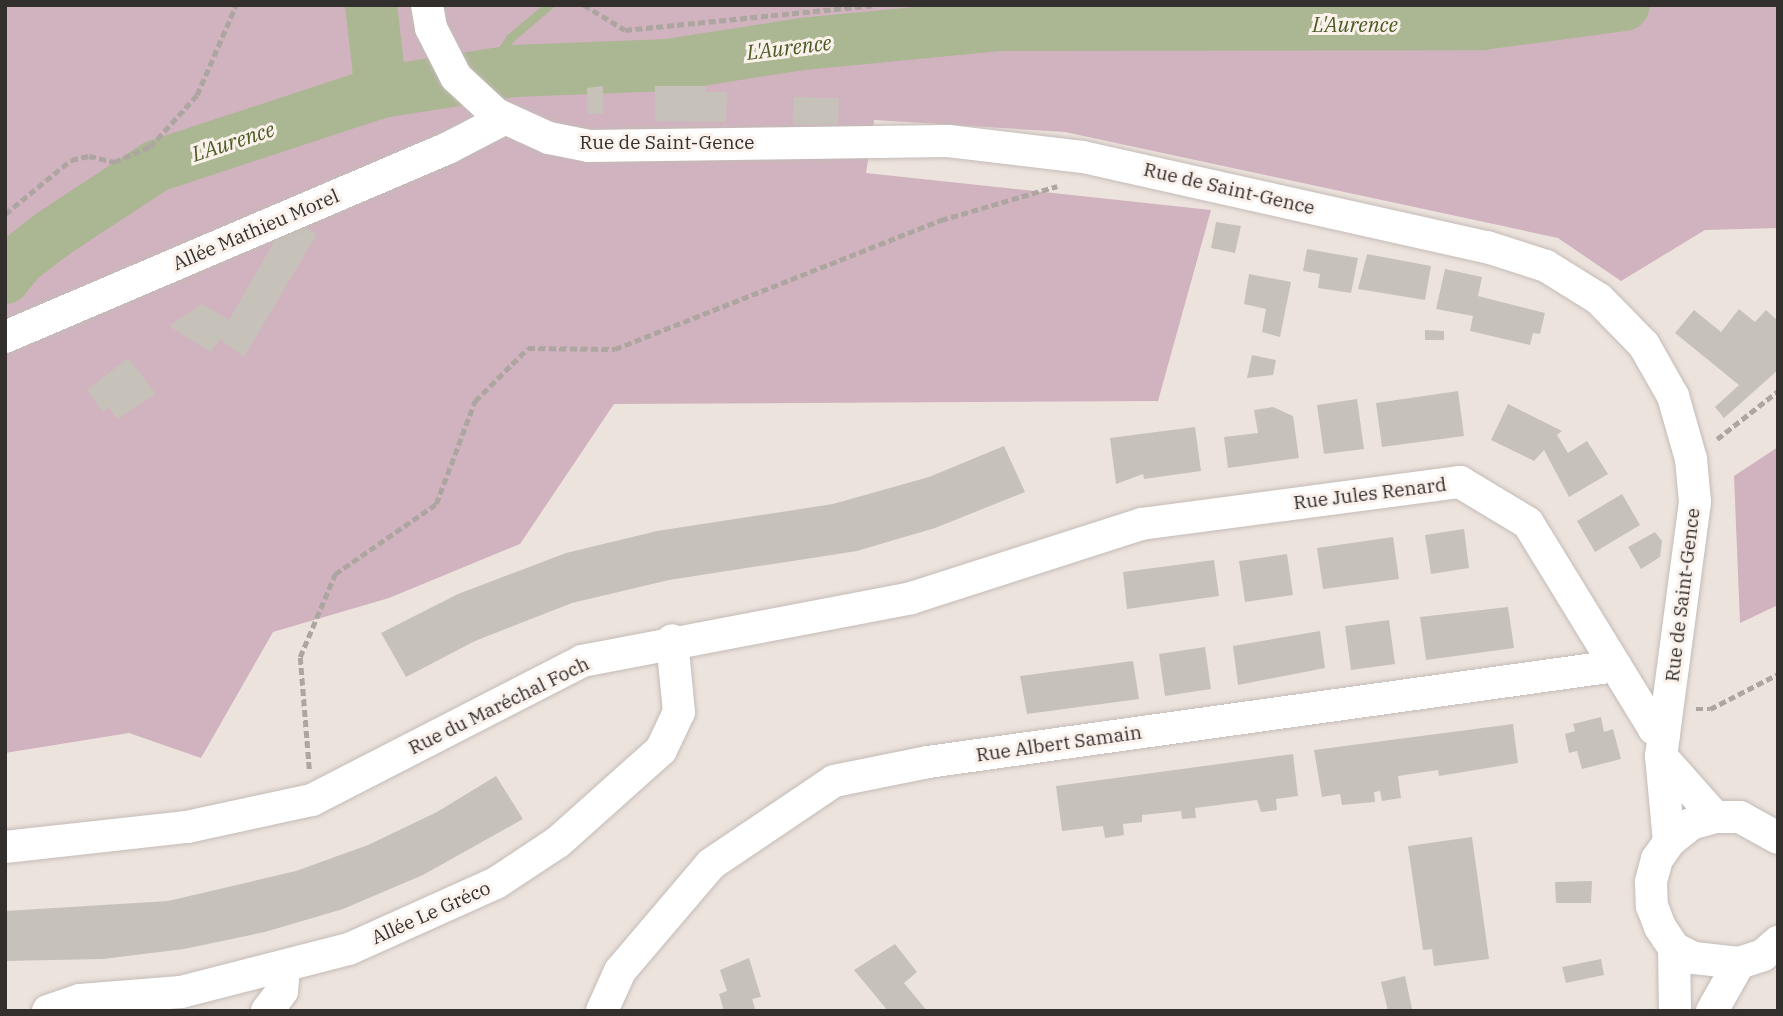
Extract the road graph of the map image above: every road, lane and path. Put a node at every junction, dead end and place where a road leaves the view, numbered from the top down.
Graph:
1 (236, 5) edge
2 (427, 5) edge
3 (584, 5) edge
4 (874, 5) edge
5 (504, 119) junction
6 (1083, 157) junction
7 (5, 214) edge
8 (5, 337) edge
9 (1778, 391) edge
10 (1691, 459) junction
11 (1077, 541) joint
12 (672, 640) junction
13 (1615, 666) junction
14 (1778, 674) edge
15 (1664, 735) junction
16 (312, 800) junction
17 (1715, 817) junction
18 (1778, 838) edge
19 (1668, 842) junction
20 (5, 847) edge
21 (1778, 942) edge
22 (1674, 948) junction
23 (1739, 963) junction
24 (284, 966) junction
25 (48, 1011) edge
26 (267, 1011) edge
27 (602, 1011) edge
28 (1675, 1011) edge
29 (1712, 1011) edge

1 - 7 path
2 - 5 street, Rue de Saint-Gence
3 - 4 path
5 - 6 street, Rue de Saint-Gence
5 - 8 street, Allée Mathieu Morel
6 - 10 street, Rue de Saint-Gence
6 - 16 path
9 - 10 path
10 - 15 street, Rue de Saint-Gence
11 - 12 street, Rue du Maréchal Foch
11 - 13 street, Rue Jules Renard
12 - 16 street, Rue du Maréchal Foch
12 - 24 street, Allée Le Gréco
13 - 15 street, Rue Jules Renard
13 - 27 street, Rue Albert Samain
14 - 15 path
15 - 17 street, Rue Jules Renard
15 - 19 street
16 - 20 street, Rue du Maréchal Foch
17 - 18 street
17 - 19 street
19 - 22 street
21 - 23 street
22 - 23 street
22 - 28 street
23 - 29 street
24 - 25 street, Allée Le Gréco
24 - 26 street

